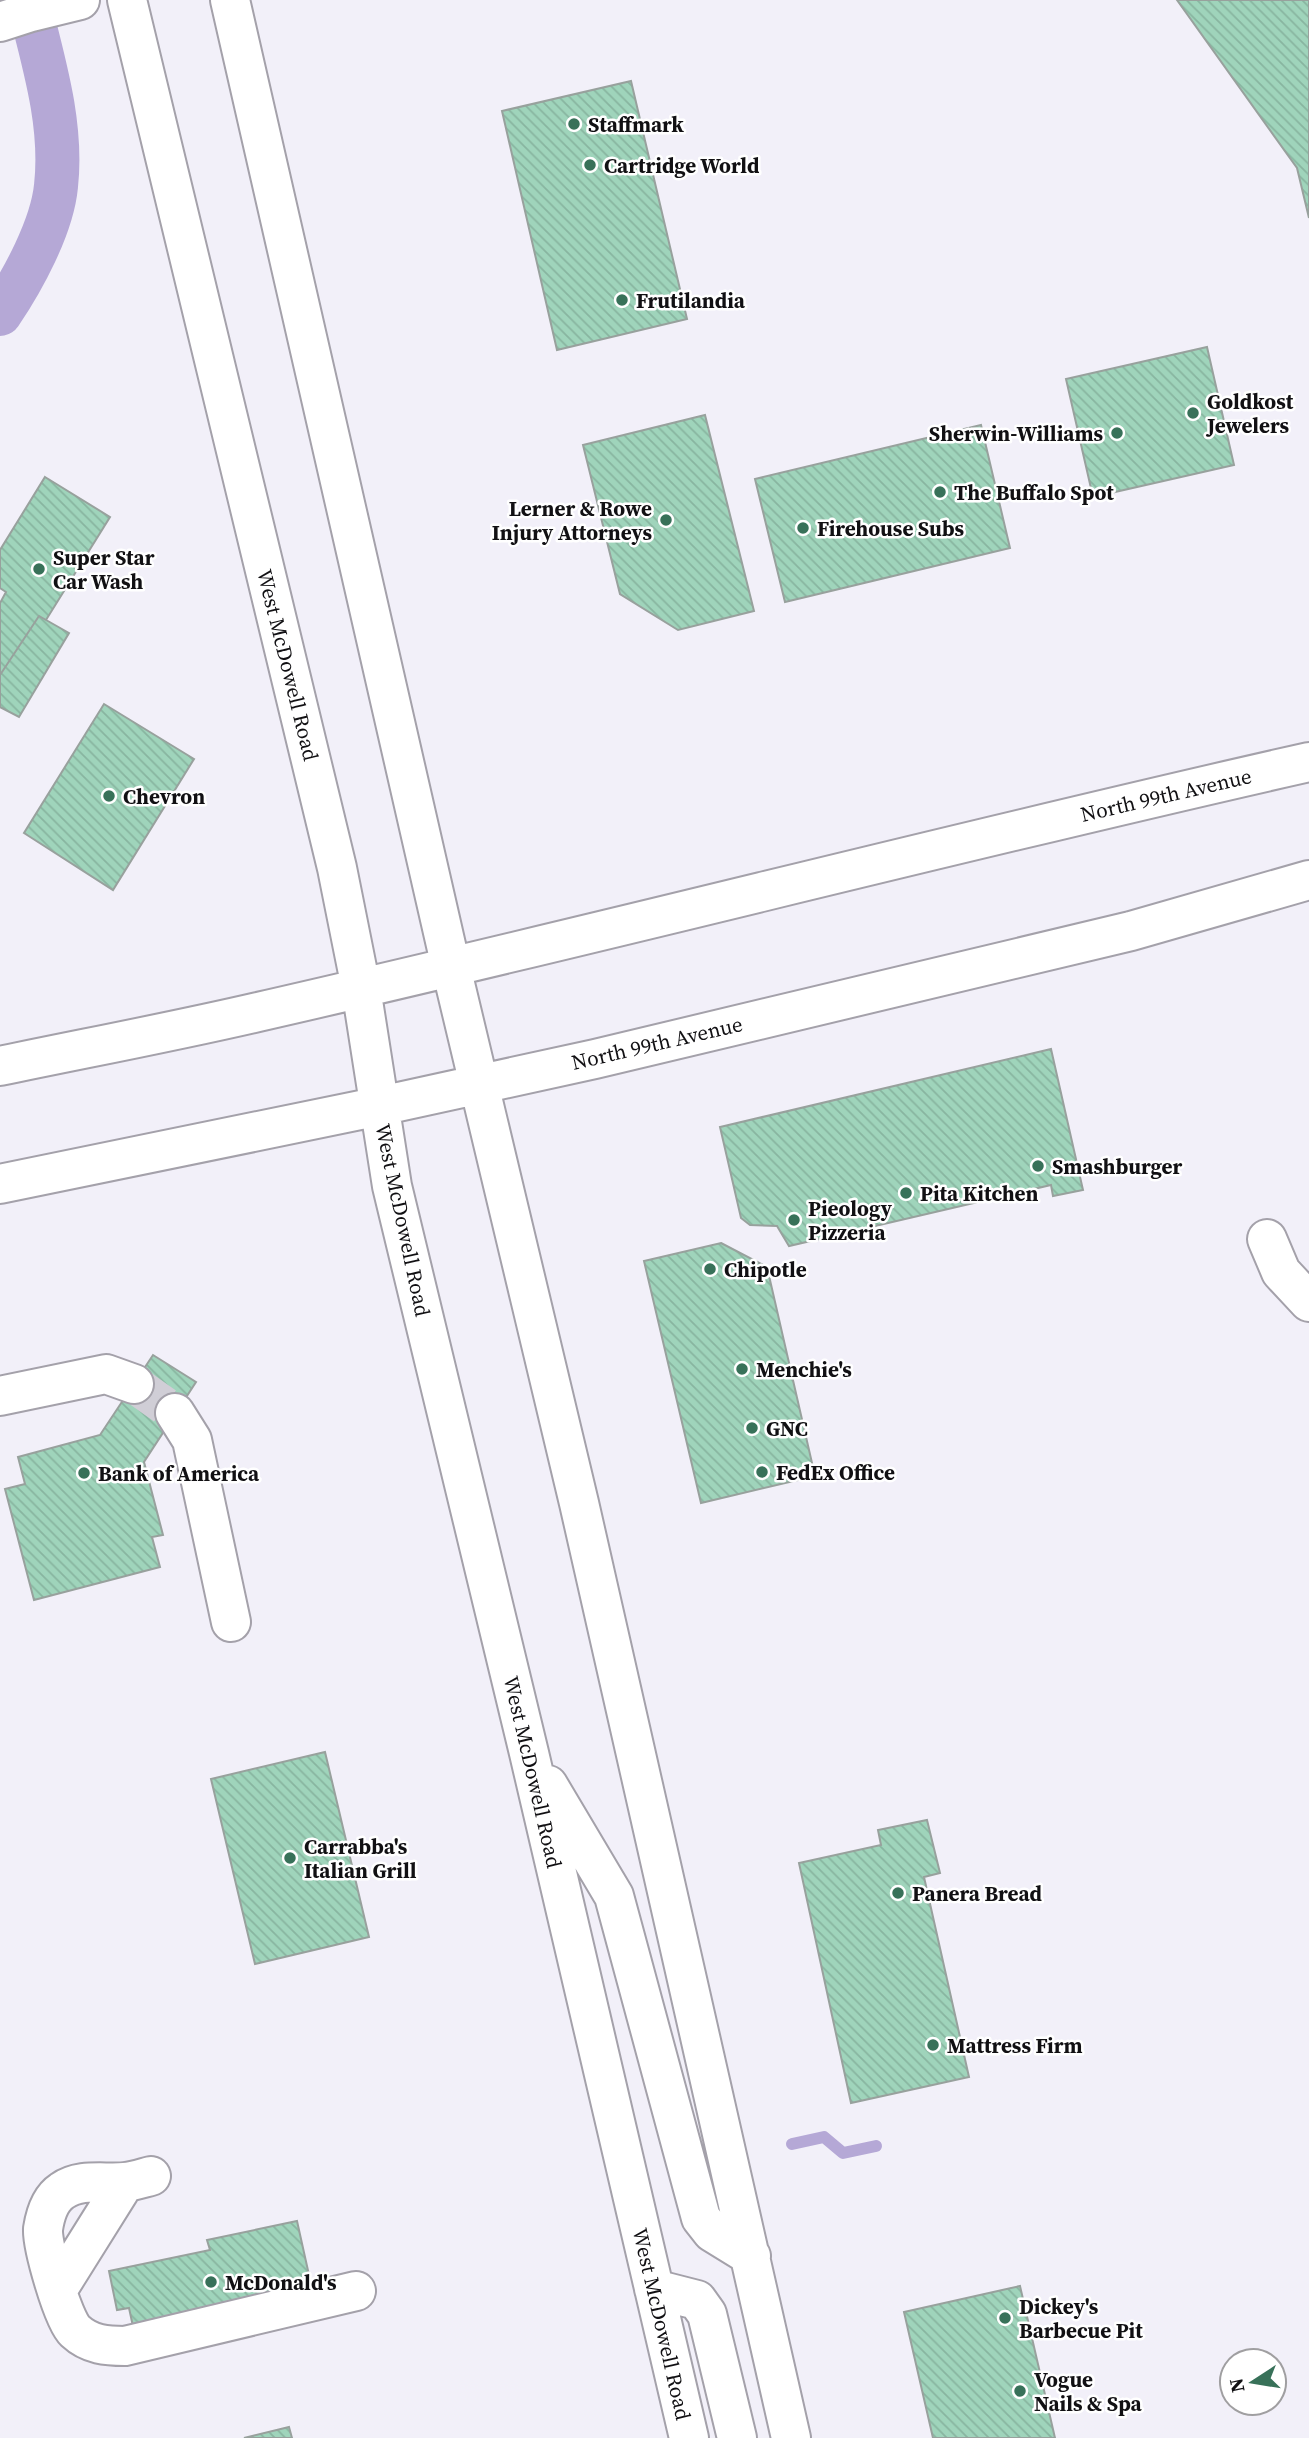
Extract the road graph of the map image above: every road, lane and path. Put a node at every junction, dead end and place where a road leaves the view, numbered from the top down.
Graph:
1 (80, 0) edge
2 (127, 0) edge
3 (230, 0) edge
4 (0, 22) edge
5 (1309, 762) edge
6 (1309, 880) edge
7 (451, 967) junction
8 (361, 988) junction
9 (0, 1066) edge
10 (478, 1083) junction
11 (380, 1106) junction
12 (0, 1184) edge
13 (1267, 1239) dead end
14 (1303, 1290) edge
15 (134, 1384) tunnel mouth
16 (0, 1396) edge
17 (175, 1413) tunnel mouth
18 (231, 1622) dead end
19 (529, 1753) junction
20 (751, 2256) junction
21 (58, 2289) junction
22 (654, 2289) junction
23 (356, 2291) dead end
24 (689, 2438) edge
25 (737, 2438) edge
26 (791, 2438) edge

1 - 4 main road
2 - 8 main road, West McDowell Road
3 - 7 main road
5 - 7 main road, North 99th Avenue
6 - 10 main road, North 99th Avenue
7 - 8 main road, North 99th Avenue
7 - 10 main road
8 - 9 main road, North 99th Avenue
8 - 11 main road, West McDowell Road
10 - 11 main road, North 99th Avenue
10 - 20 main road
11 - 12 main road, North 99th Avenue
11 - 19 main road, West McDowell Road
13 - 14 main road
15 - 16 main road
17 - 18 main road
19 - 20 main road
19 - 22 main road, West McDowell Road
20 - 26 main road
21 - 21 main road
21 - 23 main road
22 - 24 main road, West McDowell Road
22 - 25 main road

